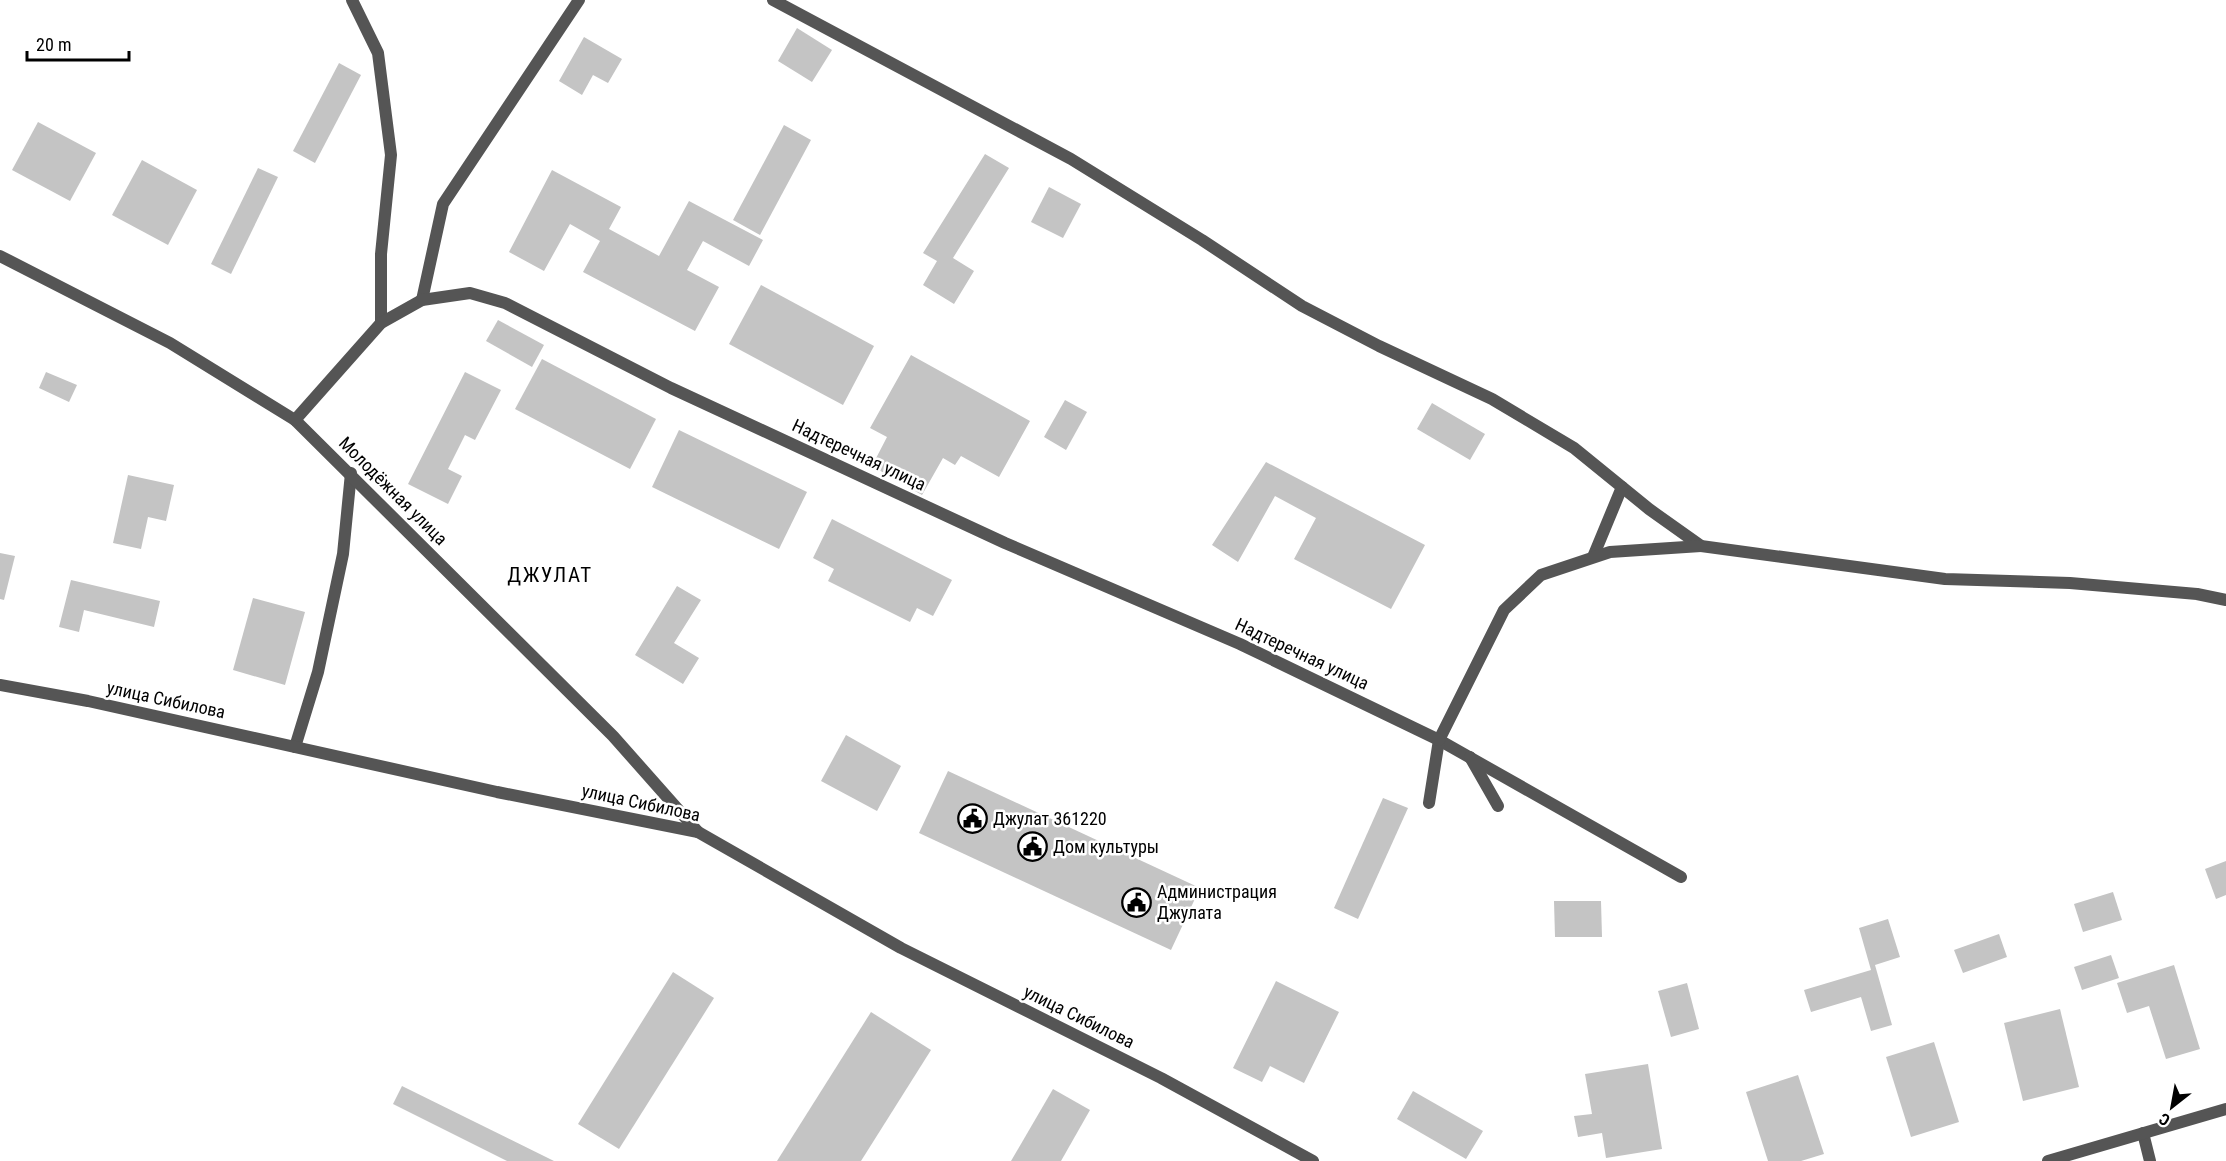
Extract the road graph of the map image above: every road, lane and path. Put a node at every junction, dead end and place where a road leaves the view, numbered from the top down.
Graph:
1 (352, 0) edge
2 (579, 0) edge
3 (773, 0) edge
4 (0, 256) edge
5 (422, 300) junction
6 (381, 323) junction
7 (295, 420) junction
8 (351, 473) junction
9 (1622, 487) junction
10 (1701, 546) junction
11 (1593, 557) junction
12 (2226, 600) edge
13 (0, 685) edge
14 (1439, 740) junction
15 (295, 747) junction
16 (1470, 756) junction
17 (1429, 803) dead end
18 (1498, 806) dead end
19 (698, 832) junction
20 (1681, 877) dead end
21 (2226, 1109) edge
22 (2143, 1132) junction
23 (1313, 1161) edge
24 (2048, 1161) edge
25 (2150, 1161) edge

1 - 6 street
2 - 5 street
3 - 9 street
4 - 7 street, Молодёжная улица
5 - 6 street, Надтеречная улица
5 - 14 street, Надтеречная улица
6 - 7 street, Надтеречная улица
7 - 8 street, Молодёжная улица
8 - 15 street
8 - 19 street, Молодёжная улица
9 - 10 street
9 - 11 street
10 - 11 street
10 - 12 street
11 - 14 street
13 - 15 street, улица Сибилова
14 - 16 street, Надтеречная улица
14 - 17 street
15 - 19 street, улица Сибилова
16 - 18 street
16 - 20 street, Надтеречная улица
19 - 23 street, улица Сибилова
21 - 22 street
22 - 24 street
22 - 25 street

